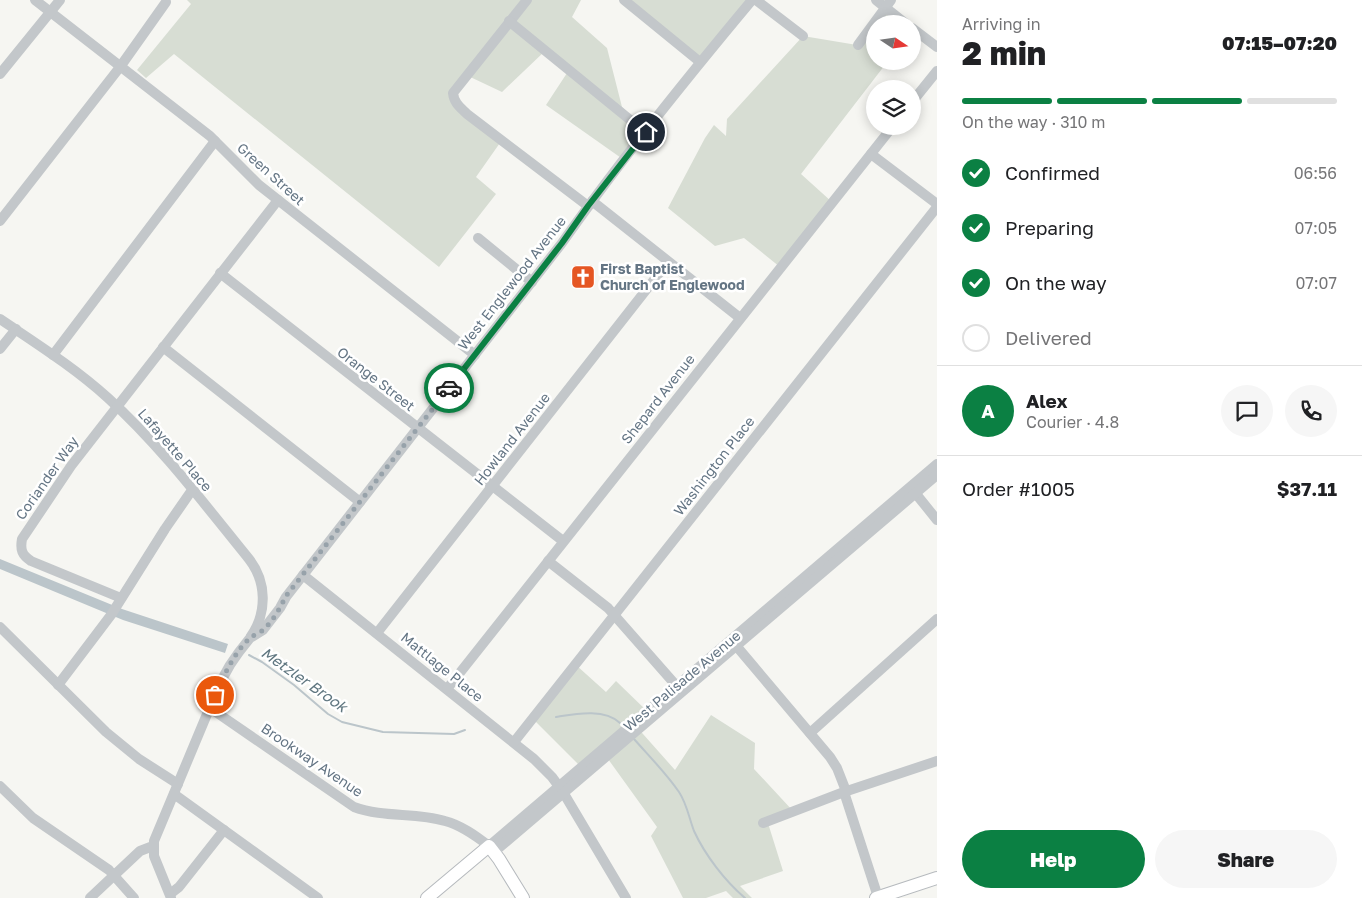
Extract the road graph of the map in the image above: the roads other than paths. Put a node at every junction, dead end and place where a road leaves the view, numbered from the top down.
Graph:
1 (34, 0) edge
2 (60, 0) edge
3 (527, 0) edge
4 (624, 0) edge
5 (752, 0) edge
6 (756, 0) edge
7 (876, 0) edge
8 (166, 2) dead end
9 (888, 4) edge
10 (50, 12) junction
11 (898, 15) edge
12 (509, 22) junction
13 (921, 35) edge
14 (802, 36) dead end
15 (858, 45) dead end
16 (937, 47) edge
17 (700, 62) junction
18 (120, 67) junction
19 (937, 71) edge
20 (0, 74) edge
21 (921, 91) edge
22 (646, 132) junction
23 (886, 135) edge
24 (215, 141) junction
25 (871, 154) junction
26 (278, 200) junction
27 (590, 204) junction
28 (937, 205) edge
29 (0, 222) edge
30 (478, 238) dead end
31 (668, 262) junction
32 (220, 273) junction
33 (532, 282) junction
34 (740, 318) junction
35 (0, 319) edge
36 (16, 329) junction
37 (163, 347) junction
38 (0, 349) edge
39 (53, 355) junction
40 (475, 355) junction
41 (117, 405) junction
42 (418, 429) junction
43 (937, 464) edge
44 (937, 475) edge
45 (492, 486) junction
46 (192, 490) junction
47 (913, 490) junction
48 (360, 502) junction
49 (937, 520) edge
50 (563, 541) junction
51 (548, 560) junction
52 (303, 575) junction
53 (286, 596) junction
54 (121, 599) junction
55 (263, 601) junction
56 (615, 615) junction
57 (937, 618) edge
58 (0, 627) edge
59 (377, 633) junction
60 (250, 638) junction
61 (734, 642) junction
62 (58, 685) junction
63 (447, 689) junction
64 (679, 689) junction
65 (210, 708) junction
66 (810, 732) junction
67 (514, 742) junction
68 (937, 760) edge
69 (0, 786) edge
70 (561, 788) junction
71 (176, 789) junction
72 (845, 791) junction
73 (763, 823) dead end
74 (224, 830) junction
75 (153, 846) junction
76 (491, 849) junction
77 (114, 876) junction
78 (937, 878) edge
79 (170, 896) edge
80 (90, 898) edge
81 (134, 898) edge
82 (318, 898) edge
83 (427, 898) edge
84 (438, 898) edge
85 (522, 898) edge
86 (626, 898) edge
87 (877, 898) edge

1 - 10 street, Green Street
2 - 10 street
3 - 12 street
4 - 17 street
5 - 17 street, West Englewood Avenue
6 - 14 street
7 - 9 street
8 - 18 street
9 - 11 street
9 - 15 street
10 - 18 street, Green Street
10 - 20 street
12 - 22 street
12 - 27 street
13 - 16 street
17 - 22 street, West Englewood Avenue
18 - 24 street, Green Street
18 - 29 street
19 - 21 street
22 - 27 street, West Englewood Avenue
23 - 25 street, Shepard Avenue
24 - 26 street, Green Street
24 - 39 street
25 - 28 street
25 - 34 street, Shepard Avenue
26 - 32 street
26 - 40 street, Green Street
27 - 31 street
27 - 33 street, West Englewood Avenue
28 - 56 street, Washington Place
30 - 33 street
31 - 34 street
31 - 45 street, Howland Avenue
32 - 37 street
32 - 42 street, Orange Street
33 - 40 street, West Englewood Avenue
34 - 50 street, Shepard Avenue
35 - 36 street, Lafayette Place
36 - 38 street
36 - 39 street, Lafayette Place
37 - 41 street
37 - 48 street
39 - 41 street, Lafayette Place
40 - 42 street, West Englewood Avenue
41 - 46 street, Lafayette Place
41 - 54 street, Coriander Way
42 - 45 street, Orange Street
42 - 48 street, West Englewood Avenue
43 - 47 street, West Palisade Avenue
44 - 47 street, West Palisade Avenue
45 - 50 street, Orange Street
45 - 59 street, Howland Avenue
46 - 54 street
46 - 55 street, Lafayette Place
47 - 49 street
47 - 61 street, West Palisade Avenue
48 - 52 street, West Englewood Avenue
50 - 51 street, Shepard Avenue
51 - 56 street
51 - 63 street, Shepard Avenue
52 - 53 street, West Englewood Avenue
52 - 59 street, Mattlage Place
53 - 55 street
53 - 60 street, West Englewood Avenue
54 - 62 street
55 - 60 street, Lafayette Place
56 - 64 street
56 - 67 street, Washington Place
57 - 66 street
58 - 62 street
59 - 63 street, Mattlage Place
60 - 65 street, West Englewood Avenue
61 - 64 street, West Palisade Avenue
61 - 66 street
62 - 71 street
63 - 67 street, Mattlage Place
64 - 70 street, West Palisade Avenue
65 - 71 street, West Englewood Avenue
65 - 76 street, Brookway Avenue
66 - 72 street
67 - 70 street, Mattlage Place
68 - 72 street
69 - 77 street
70 - 76 street, West Palisade Avenue
70 - 86 street, Mattlage Place
71 - 74 street
71 - 75 street, West Englewood Avenue
72 - 73 street
72 - 87 street
74 - 79 street
74 - 82 street
75 - 77 street
75 - 79 street
76 - 83 main road, West Palisade Avenue
76 - 84 main road, West Palisade Avenue
76 - 85 main road
77 - 80 street
77 - 81 street
78 - 87 main road

